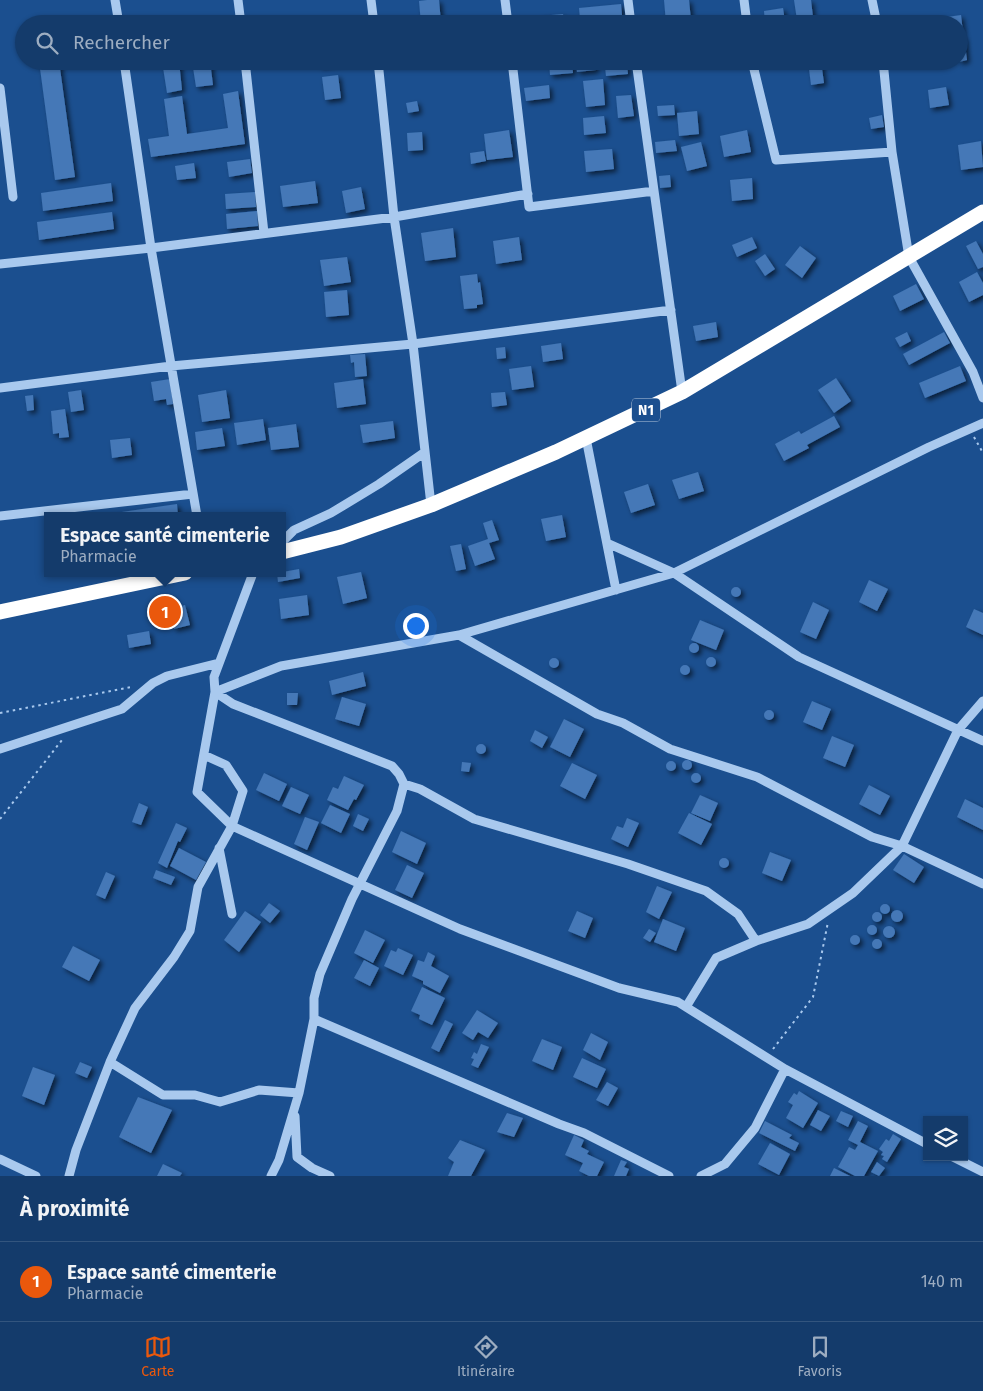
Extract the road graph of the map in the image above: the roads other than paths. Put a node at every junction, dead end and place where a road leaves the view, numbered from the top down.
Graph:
1 (115, 0) edge
2 (238, 0) edge
3 (371, 0) edge
4 (505, 0) edge
5 (628, 0) edge
6 (744, 0) edge
7 (872, 0) edge
8 (118, 15) edge
9 (240, 15) edge
10 (373, 15) edge
11 (507, 15) edge
12 (630, 15) edge
13 (746, 15) edge
14 (874, 15) edge
15 (125, 70) edge
16 (246, 70) edge
17 (379, 70) edge
18 (513, 70) edge
19 (637, 70) edge
20 (754, 70) edge
21 (884, 70) edge
22 (0, 88) edge
23 (892, 152) junction
24 (654, 191) junction
25 (528, 194) junction
26 (13, 197) dead end
27 (983, 212) edge
28 (394, 217) junction
29 (264, 233) junction
30 (151, 248) junction
31 (908, 257) junction
32 (0, 264) edge
33 (671, 310) junction
34 (412, 344) junction
35 (171, 366) junction
36 (0, 388) edge
37 (682, 392) junction
38 (983, 398) edge
39 (983, 423) edge
40 (586, 438) junction
41 (425, 452) junction
42 (194, 494) junction
43 (432, 505) junction
44 (196, 512) edge
45 (0, 516) edge
46 (286, 538) edge
47 (607, 543) junction
48 (286, 551) edge
49 (674, 573) junction
50 (166, 577) edge
51 (251, 577) edge
52 (616, 590) junction
53 (0, 612) edge
54 (459, 635) junction
55 (219, 663) junction
56 (215, 692) junction
57 (983, 701) edge
58 (958, 730) junction
59 (983, 740) edge
60 (0, 749) edge
61 (204, 755) junction
62 (404, 784) junction
63 (232, 826) junction
64 (902, 846) junction
65 (219, 848) junction
66 (361, 884) junction
67 (983, 884) edge
68 (232, 914) dead end
69 (756, 941) junction
70 (686, 1007) junction
71 (314, 1019) junction
72 (110, 1062) junction
73 (785, 1069) junction
74 (299, 1093) junction
75 (294, 1109) junction
76 (923, 1142) edge
77 (0, 1158) edge
78 (961, 1161) edge
79 (983, 1172) edge
80 (704, 1175) edge
81 (36, 1176) edge
82 (68, 1176) edge
83 (271, 1176) edge
84 (330, 1176) edge
85 (669, 1176) edge

1 - 8 street
2 - 9 street
3 - 10 street
4 - 11 street
5 - 12 street
6 - 13 street
7 - 14 street
15 - 30 street
16 - 29 street
17 - 28 street
18 - 25 street
19 - 24 street
20 - 23 street
21 - 23 street
22 - 26 street
23 - 31 street
24 - 25 street
24 - 33 street
25 - 28 street
27 - 31 highway, N1
28 - 29 street
28 - 34 street
29 - 30 street
30 - 32 street
30 - 35 street
31 - 37 highway, N1
31 - 38 street
33 - 34 street
33 - 37 street
34 - 35 street
34 - 41 street
35 - 36 street
35 - 42 street
37 - 40 highway, N1
39 - 49 street
40 - 43 highway, N1
40 - 47 street
41 - 43 street
41 - 46 street
42 - 44 street
42 - 45 street
43 - 48 highway, N1
47 - 49 street
47 - 52 street
49 - 52 street
49 - 58 street
50 - 53 highway
51 - 55 street
52 - 54 street
54 - 56 street
54 - 64 street
55 - 56 street
55 - 60 street
56 - 61 street
56 - 62 street
57 - 58 street
58 - 59 street
58 - 64 street
61 - 63 street
61 - 63 street
62 - 66 street
62 - 69 street
63 - 65 street
63 - 66 street
64 - 67 street
64 - 69 street
65 - 68 street
65 - 72 street
66 - 70 street
66 - 71 street
69 - 70 street
70 - 73 street
71 - 74 street
71 - 85 street
72 - 74 street
72 - 82 street
73 - 76 street
73 - 80 street
74 - 75 street
75 - 83 street
75 - 84 street
77 - 81 street
78 - 79 street

